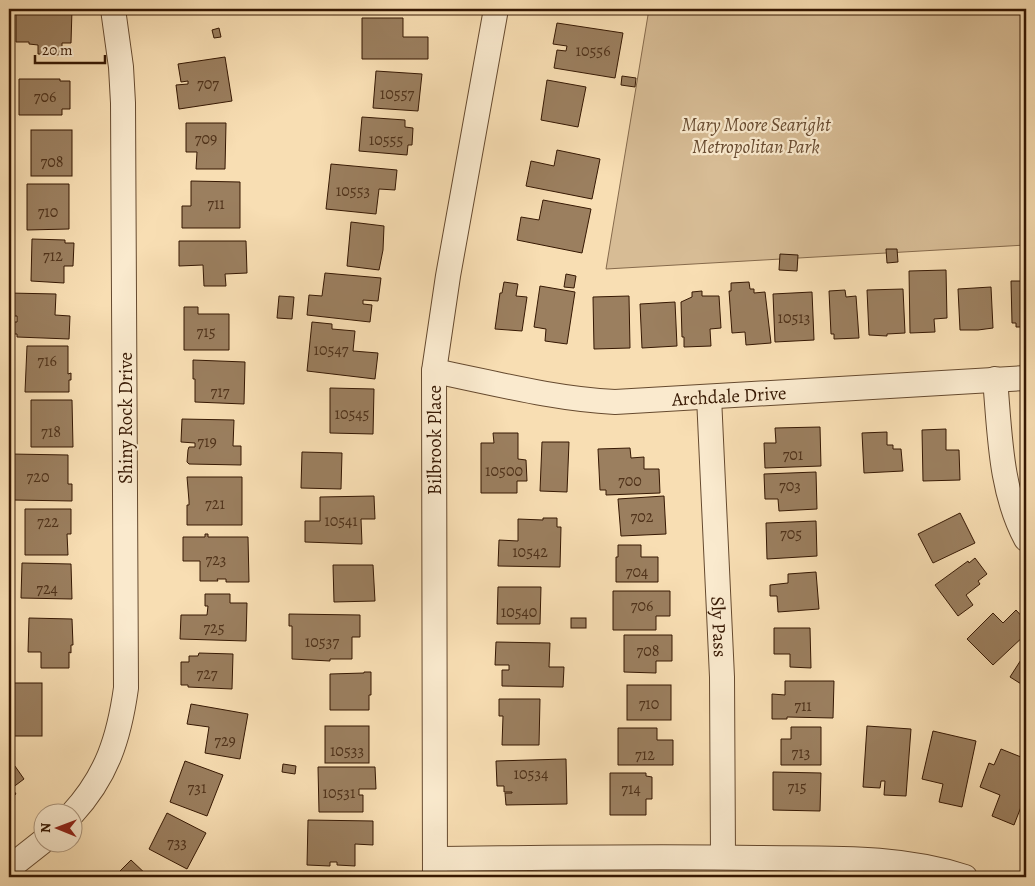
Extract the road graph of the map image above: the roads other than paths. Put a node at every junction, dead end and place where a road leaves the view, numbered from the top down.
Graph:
1 (114, 9) edge
2 (496, 9) edge
3 (434, 371) junction
4 (1026, 378) edge
5 (995, 379) junction
6 (709, 397) junction
7 (1026, 540) edge
8 (81, 804) edge
9 (32, 850) edge
10 (723, 857) junction
11 (9, 868) edge
12 (435, 868) edge
13 (965, 877) edge

1 - 8 street, Shiny Rock Drive
2 - 3 street, Bilbrook Place
3 - 6 street, Archdale Drive
3 - 12 street, Bilbrook Place
4 - 5 street, Archdale Drive
5 - 6 street, Archdale Drive
5 - 7 street
6 - 10 street, Sly Pass
9 - 11 street
10 - 12 street
10 - 13 street

